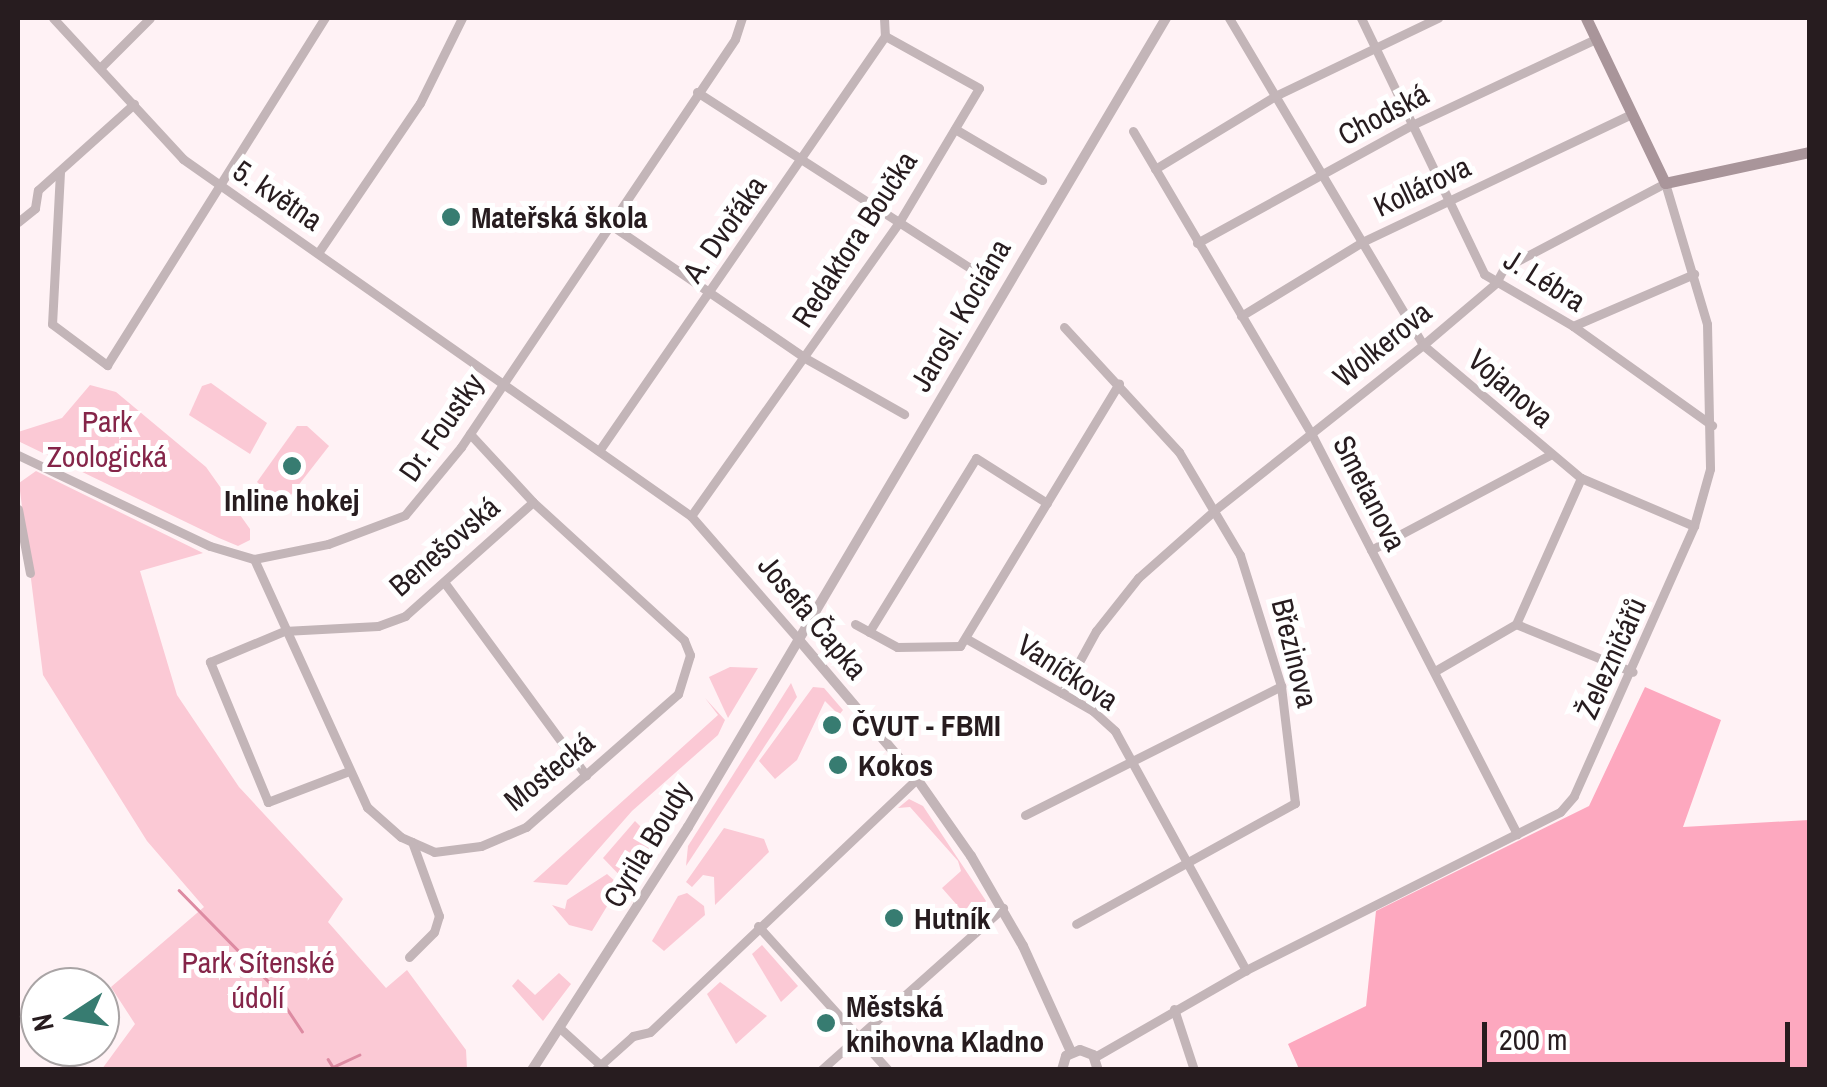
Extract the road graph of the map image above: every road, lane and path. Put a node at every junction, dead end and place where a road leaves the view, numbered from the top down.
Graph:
1 (53, 18) edge
2 (150, 18) edge
3 (325, 18) edge
4 (462, 18) edge
5 (742, 18) edge
6 (884, 18) edge
7 (1166, 18) edge
8 (1229, 18) edge
9 (1361, 18) edge
10 (1438, 18) edge
11 (1586, 18) edge
12 (886, 36) junction
13 (1596, 39) junction
14 (1376, 48) junction
15 (101, 68) junction
16 (696, 92) junction
17 (1275, 96) junction
18 (134, 104) junction
19 (1631, 114) junction
20 (1412, 125) junction
21 (955, 129) junction
22 (1133, 131) dead end
23 (1810, 152) edge
24 (802, 160) junction
25 (1156, 169) junction
26 (60, 172) junction
27 (1322, 175) junction
28 (1042, 180) dead end
29 (1665, 183) junction
30 (216, 184) junction
31 (1448, 201) junction
32 (18, 222) edge
33 (898, 224) junction
34 (611, 225) junction
35 (1362, 242) junction
36 (1198, 243) junction
37 (318, 253) junction
38 (1694, 274) junction
39 (984, 277) dead end
40 (1496, 282) junction
41 (711, 292) junction
42 (1240, 316) junction
43 (1573, 326) junction
44 (1064, 328) dead end
45 (1423, 344) junction
46 (805, 358) junction
47 (505, 381) junction
48 (1120, 382) junction
49 (904, 414) dead end
50 (1712, 425) junction
51 (1311, 433) junction
52 (470, 434) junction
53 (601, 448) junction
54 (18, 454) edge
55 (1550, 456) junction
56 (1580, 478) junction
57 (532, 502) junction
58 (1047, 504) junction
59 (18, 509) edge
60 (1216, 510) junction
61 (692, 516) junction
62 (1694, 526) junction
63 (1371, 550) junction
64 (254, 559) junction
65 (30, 573) dead end
66 (444, 582) junction
67 (856, 624) dead end
68 (1516, 624) junction
69 (284, 631) junction
70 (869, 632) junction
71 (967, 639) junction
72 (799, 640) junction
73 (1435, 671) junction
74 (1632, 672) junction
75 (1281, 686) junction
76 (1062, 693) junction
77 (1133, 760) junction
78 (349, 771) junction
79 (586, 775) junction
80 (917, 779) junction
81 (1026, 815) dead end
82 (1517, 834) junction
83 (412, 842) junction
84 (1189, 864) junction
85 (1003, 908) junction
86 (1076, 924) dead end
87 (758, 926) junction
88 (408, 957) dead end
89 (1246, 970) junction
90 (1174, 1009) junction
91 (562, 1030) junction
92 (858, 1036) junction
93 (1072, 1052) junction
94 (1096, 1064) edge
95 (601, 1068) edge
96 (532, 1070) edge
97 (821, 1070) edge
98 (888, 1070) edge
99 (1062, 1070) edge
100 (1194, 1070) edge

1 - 15 street, 5. května
2 - 15 street
3 - 30 street
4 - 37 street
5 - 16 street, Dr. Foustky
6 - 12 street
7 - 72 street, Jarosl. Kociána
8 - 17 street, Vojanova
9 - 14 street, J. Lébra
10 - 14 street
11 - 13 main road, Železničářů
12 - 21 street, Redaktora Boučka
12 - 24 street, A. Dvořáka
13 - 19 main road, Železničářů
13 - 20 street, Chodská
14 - 17 street
14 - 20 street, J. Lébra
15 - 18 street, 5. května
16 - 24 street
16 - 34 street, Dr. Foustky
17 - 25 street
17 - 27 street, Vojanova
18 - 26 street
18 - 30 street, 5. května
19 - 29 main road, Železničářů
19 - 31 street, Kollárova
20 - 27 street, Chodská
20 - 31 street, J. Lébra
21 - 28 street
21 - 33 street, Redaktora Boučka
22 - 25 street, Smetanova
23 - 29 main road, Wolkerova
24 - 33 street
24 - 41 street, A. Dvořáka
25 - 36 street, Smetanova
26 - 30 street
26 - 32 street
27 - 35 street, Vojanova
27 - 36 street, Chodská
29 - 38 street, Železničářů
29 - 40 street, Wolkerova
30 - 37 street, 5. května
31 - 35 street, Kollárova
31 - 40 street, J. Lébra
33 - 39 street
33 - 46 street, Redaktora Boučka
34 - 41 street
34 - 47 street, Dr. Foustky
35 - 42 street, Kollárova
35 - 45 street, Vojanova
36 - 42 street, Smetanova
37 - 47 street, 5. května
38 - 43 street
38 - 50 street, Železničářů
40 - 43 street, J. Lébra
40 - 45 street, Wolkerova
41 - 46 street
41 - 53 street, A. Dvořáka
42 - 51 street, Smetanova
43 - 50 street, J. Lébra
44 - 48 street, Březinova
45 - 51 street, Wolkerova
45 - 55 street, Vojanova
46 - 49 street
46 - 61 street, Redaktora Boučka
47 - 52 street, Dr. Foustky
47 - 53 street, Josefa Čapka
48 - 58 street
48 - 60 street, Březinova
50 - 62 street, Železničářů
51 - 60 street, Wolkerova
51 - 63 street, Smetanova
52 - 57 street, Mostecká
52 - 64 street, Dr. Foustky
53 - 61 street, Josefa Čapka
54 - 64 street
55 - 56 street, Vojanova
55 - 63 street
56 - 62 street, Vojanova
56 - 68 street
57 - 66 street, Benešovská
57 - 79 street, Mostecká
58 - 70 street
58 - 71 street
59 - 65 street
60 - 75 street, Březinova
60 - 76 street, Wolkerova
61 - 72 street, Josefa Čapka
62 - 74 street, Železničářů
63 - 73 street, Smetanova
64 - 69 street, Mostecká
66 - 69 street, Benešovská
66 - 79 street
67 - 70 street
68 - 73 street
68 - 74 street
69 - 78 street, Mostecká
69 - 78 street, Benešovská
70 - 71 street
71 - 76 street, Vaníčkova
72 - 80 street, Josefa Čapka
72 - 91 street, Cyrila Boudy
73 - 82 street, Smetanova
74 - 82 street, Železničářů
75 - 77 street
75 - 84 street, Březinova
76 - 77 street, Vaníčkova
77 - 81 street
77 - 84 street, Vaníčkova
78 - 83 street, Mostecká
79 - 83 street, Mostecká
80 - 85 street, Josefa Čapka
80 - 87 street
82 - 89 street, Železničářů
83 - 88 street
84 - 86 street, Březinova
84 - 89 street, Vaníčkova
85 - 92 street
85 - 93 street, Josefa Čapka
87 - 92 street
87 - 95 street
89 - 90 street, Železničářů
90 - 94 street, Železničářů
90 - 100 street
91 - 95 street
91 - 96 street, Cyrila Boudy
92 - 97 street
92 - 98 street
93 - 94 street
93 - 99 street

